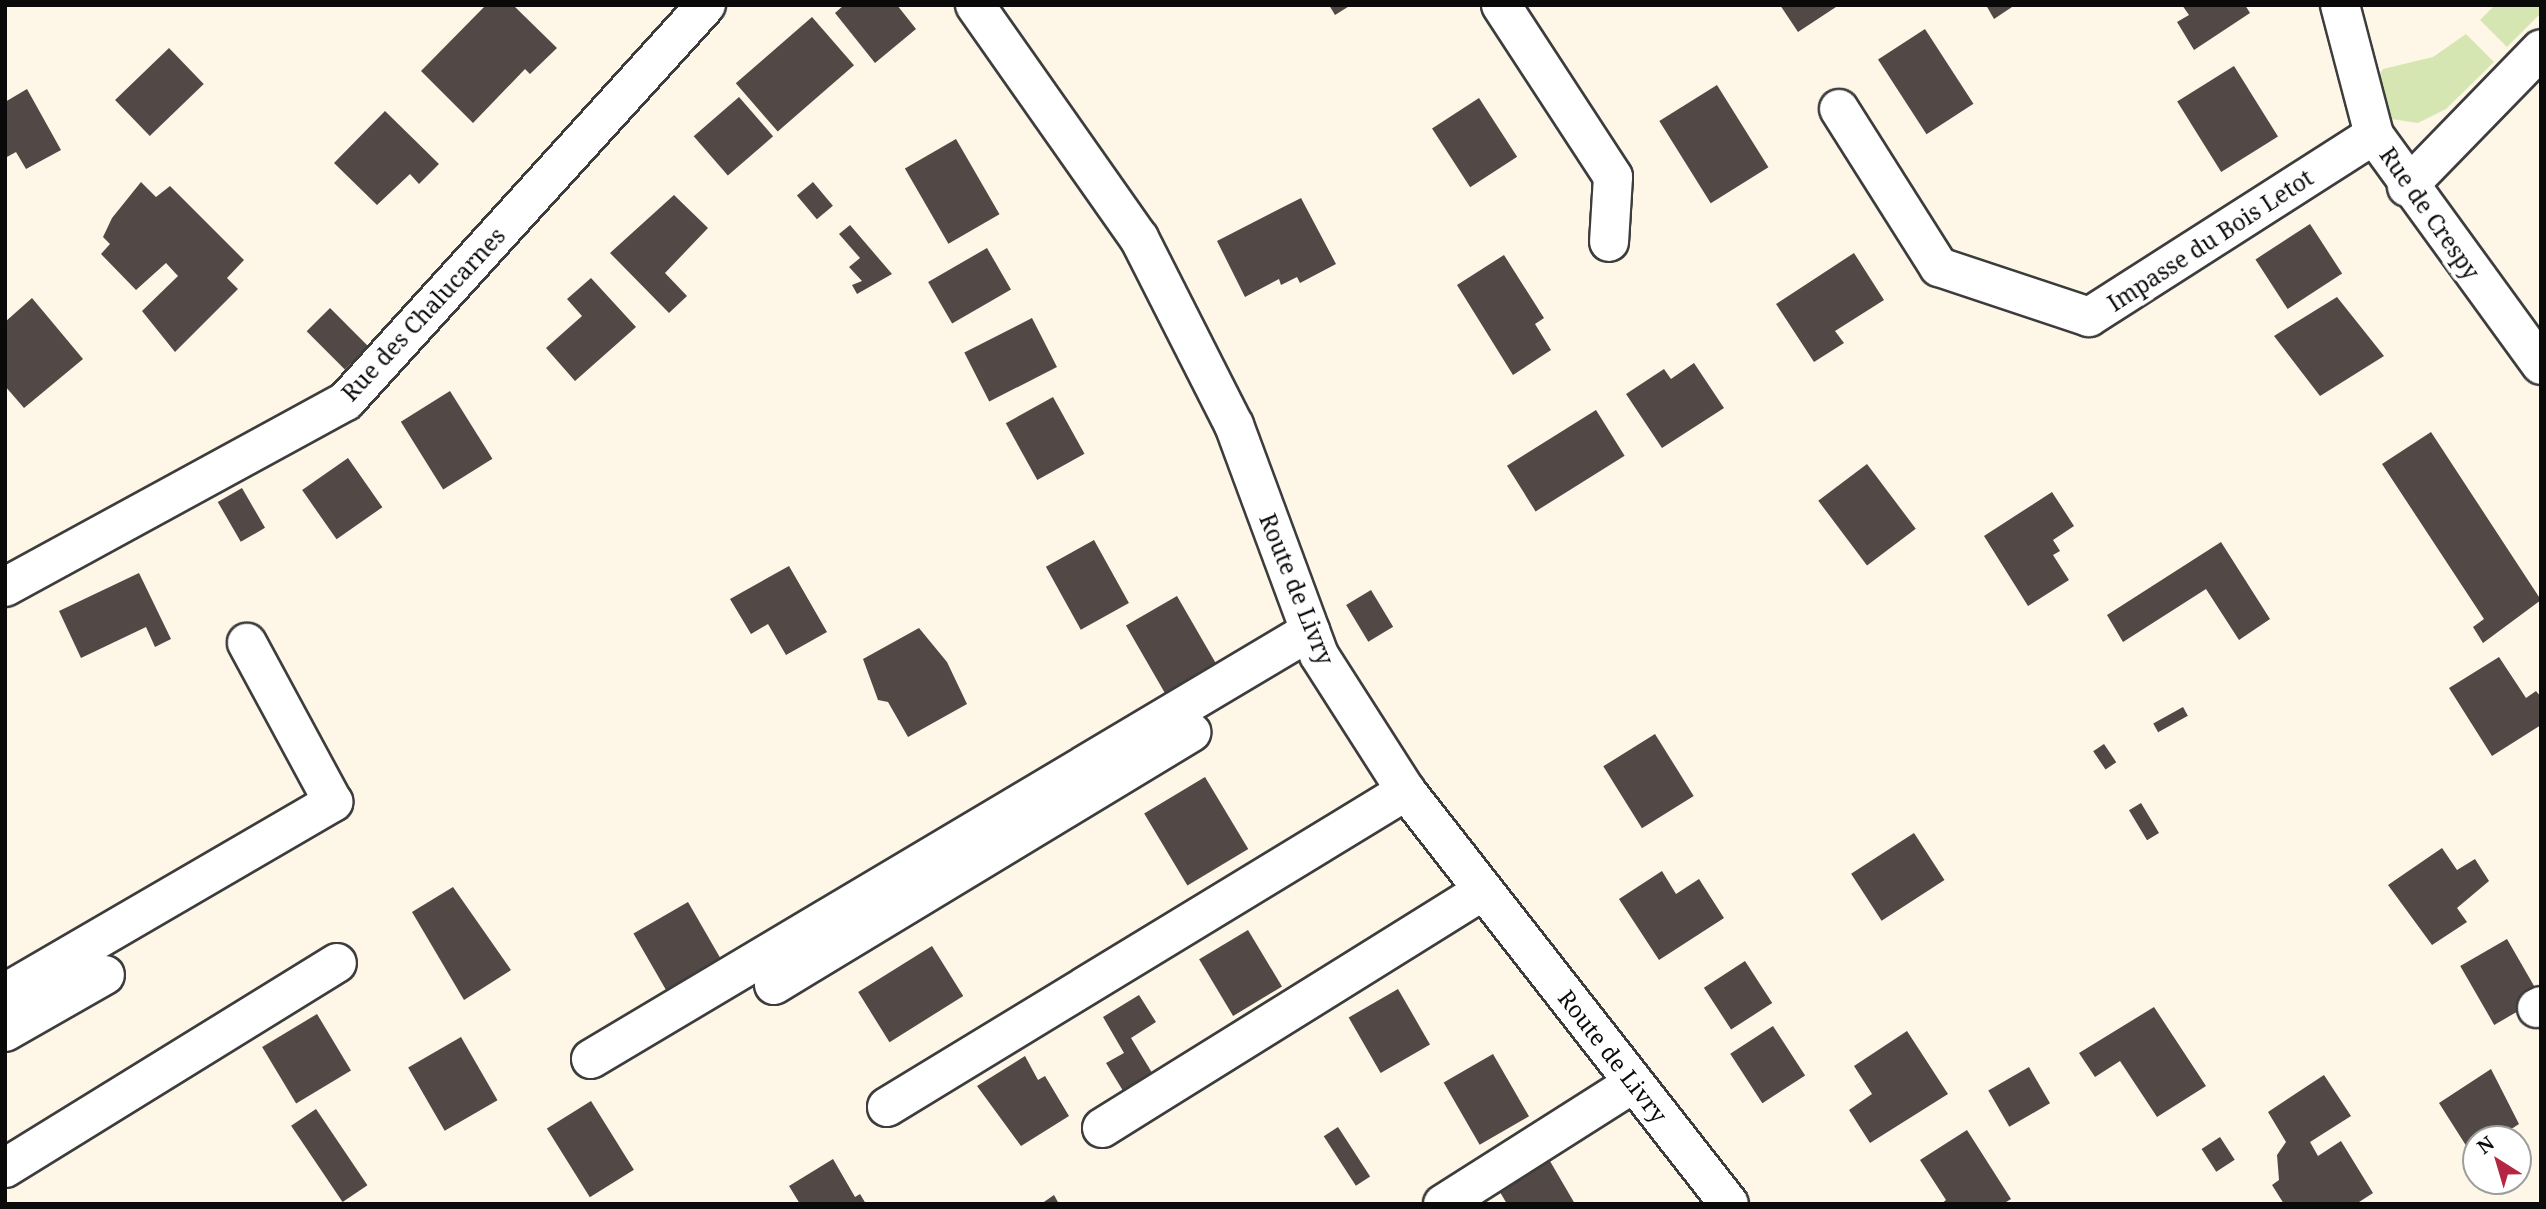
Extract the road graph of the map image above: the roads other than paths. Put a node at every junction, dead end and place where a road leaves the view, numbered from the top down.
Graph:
1 (706, 5) edge
2 (975, 5) edge
3 (1502, 5) edge
4 (2340, 5) edge
5 (2541, 49) edge
6 (1839, 108) dead end
7 (2374, 135) junction
8 (2407, 187) junction
9 (1609, 242) dead end
10 (2541, 365) edge
11 (5, 587) edge
12 (247, 643) dead end
13 (1314, 643) junction
14 (1406, 791) junction
15 (1483, 891) junction
16 (337, 963) dead end
17 (105, 975) dead end
18 (774, 985) dead end
19 (5, 993) edge
20 (5, 1032) edge
21 (591, 1059) dead end
22 (1634, 1083) junction
23 (887, 1107) dead end
24 (1102, 1128) dead end
25 (5, 1168) edge
26 (1443, 1204) edge
27 (1729, 1204) edge

1 - 11 street, Rue des Chalucarnes
2 - 13 street, Route de Livry
3 - 9 street
4 - 7 street, Rue de Crespy
5 - 8 street
6 - 7 street, Impasse du Bois Letot
7 - 8 street, Rue de Crespy
8 - 10 street, Rue de Crespy
12 - 19 street
13 - 14 street, Route de Livry
13 - 18 street
13 - 21 street
14 - 15 street, Route de Livry
14 - 23 street
15 - 22 street, Route de Livry
15 - 24 street
16 - 25 street
17 - 20 street
22 - 26 street
22 - 27 street, Route de Livry

